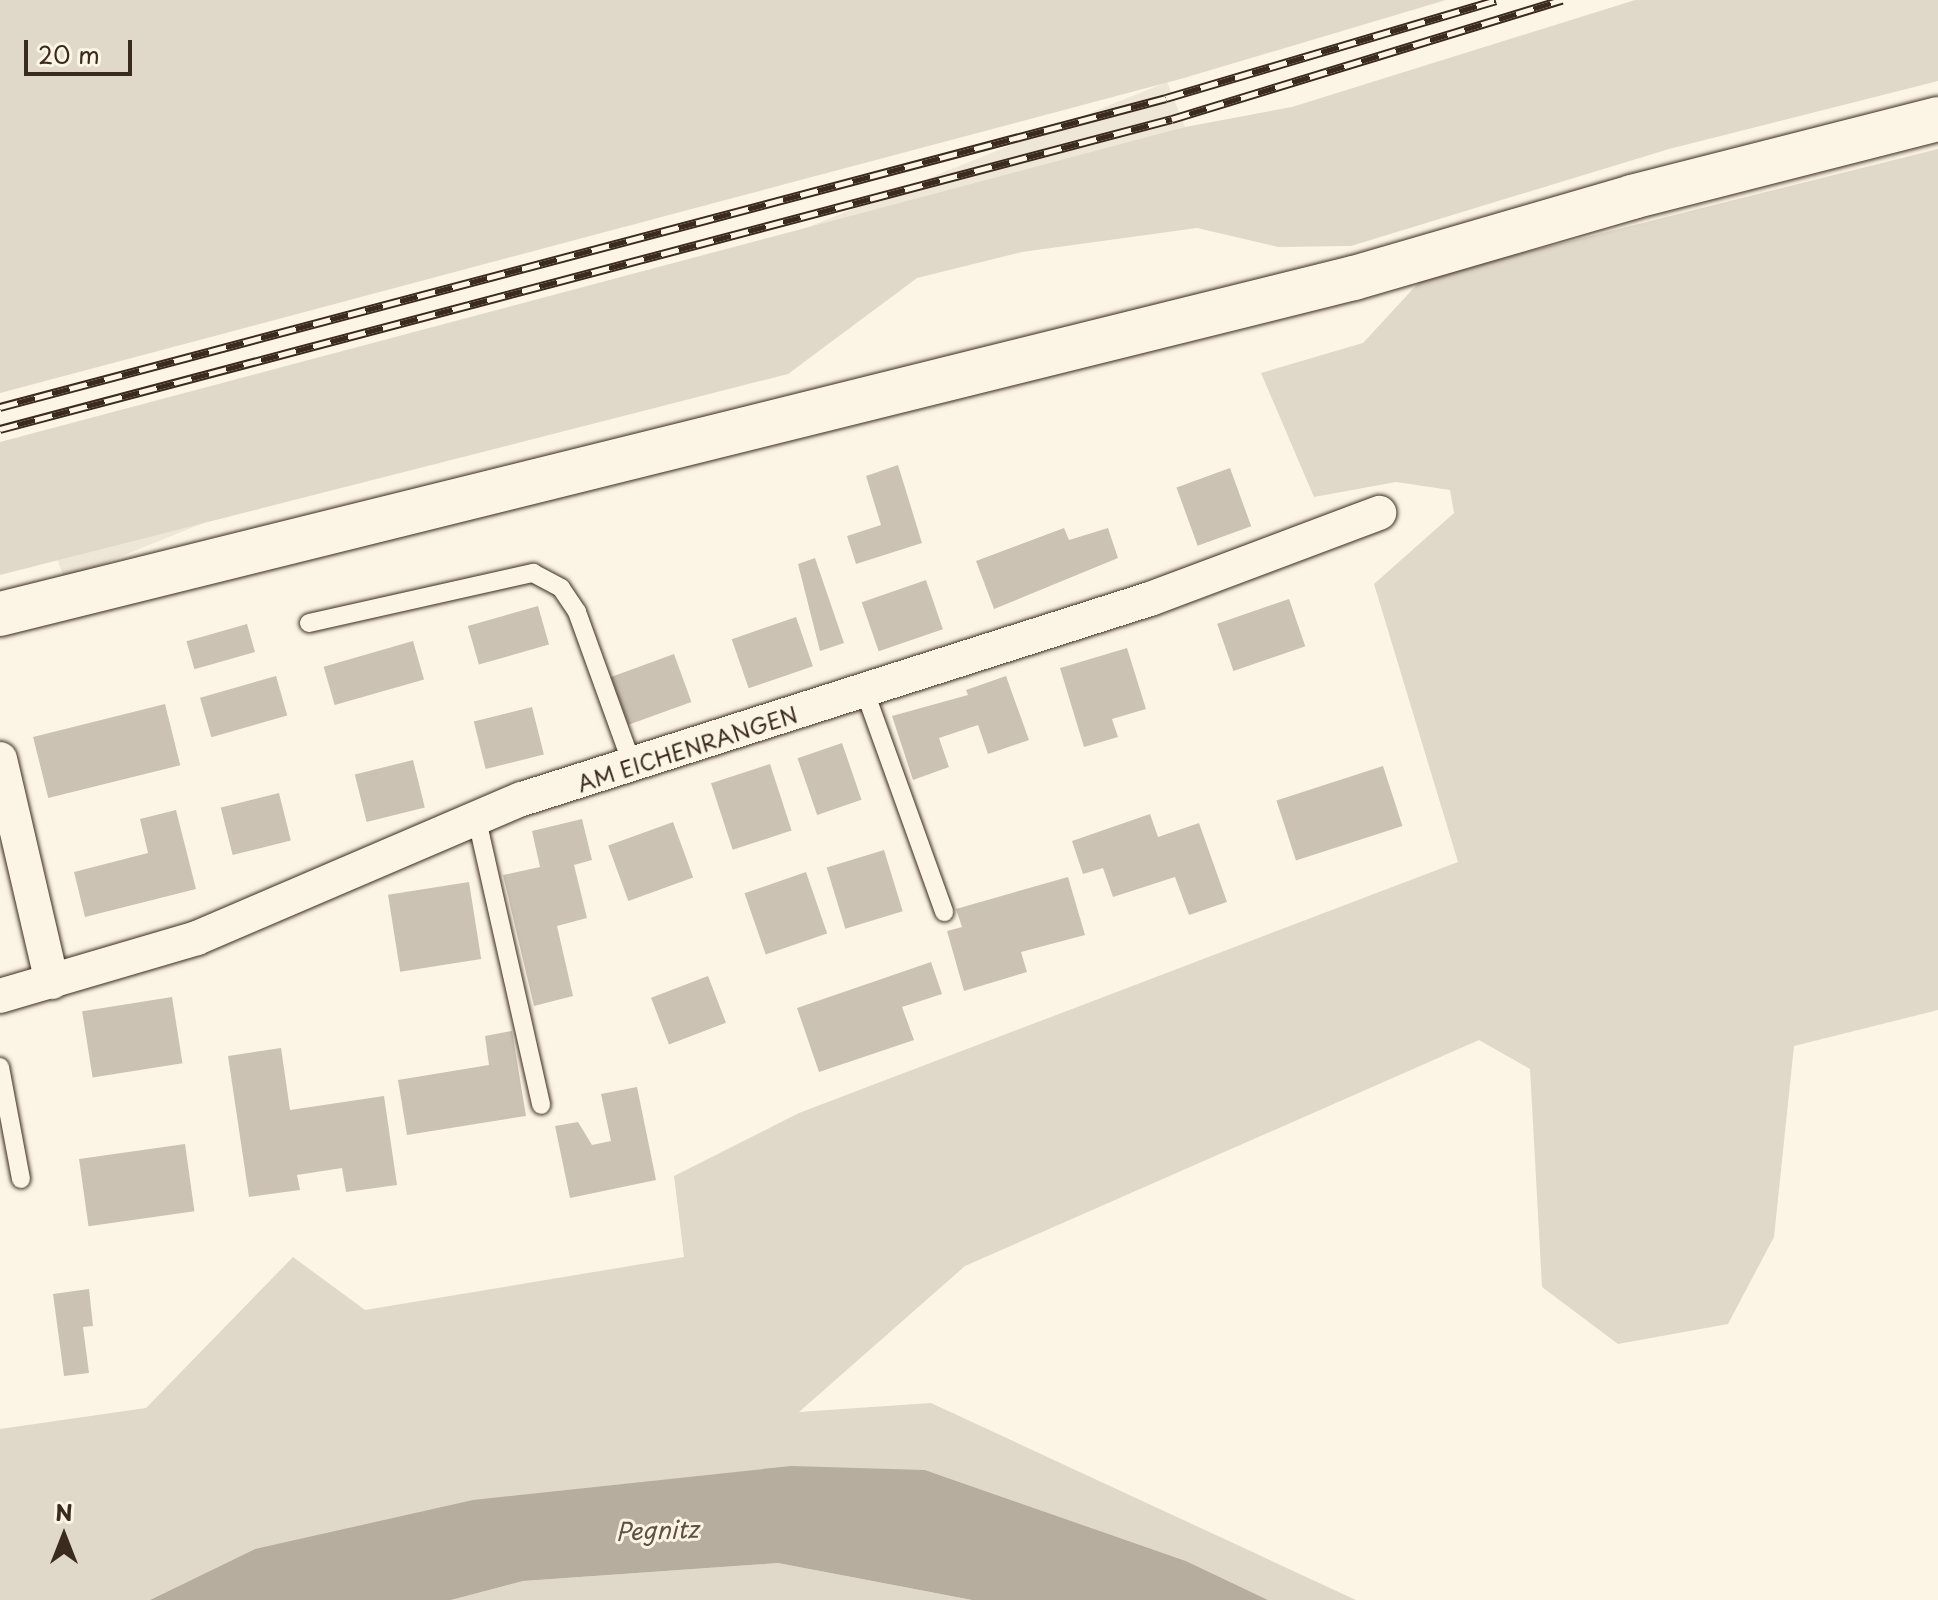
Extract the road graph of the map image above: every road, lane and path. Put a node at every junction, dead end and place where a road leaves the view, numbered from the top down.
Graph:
1 (1938, 119) edge
2 (1379, 513) dead end
3 (0, 614) edge
4 (309, 623) dead end
5 (865, 692) junction
6 (0, 759) edge
7 (633, 767) junction
8 (477, 820) junction
9 (944, 912) dead end
10 (52, 982) junction
11 (0, 996) edge
12 (0, 1067) edge
13 (541, 1105) dead end
14 (21, 1179) dead end

1 - 3 main road
2 - 5 street, AM EICHENRANGEN
4 - 7 lane
5 - 7 street, AM EICHENRANGEN
5 - 9 lane
6 - 10 street
7 - 8 street, AM EICHENRANGEN
8 - 10 street, AM EICHENRANGEN
8 - 13 lane
10 - 11 street, AM EICHENRANGEN
12 - 14 lane

